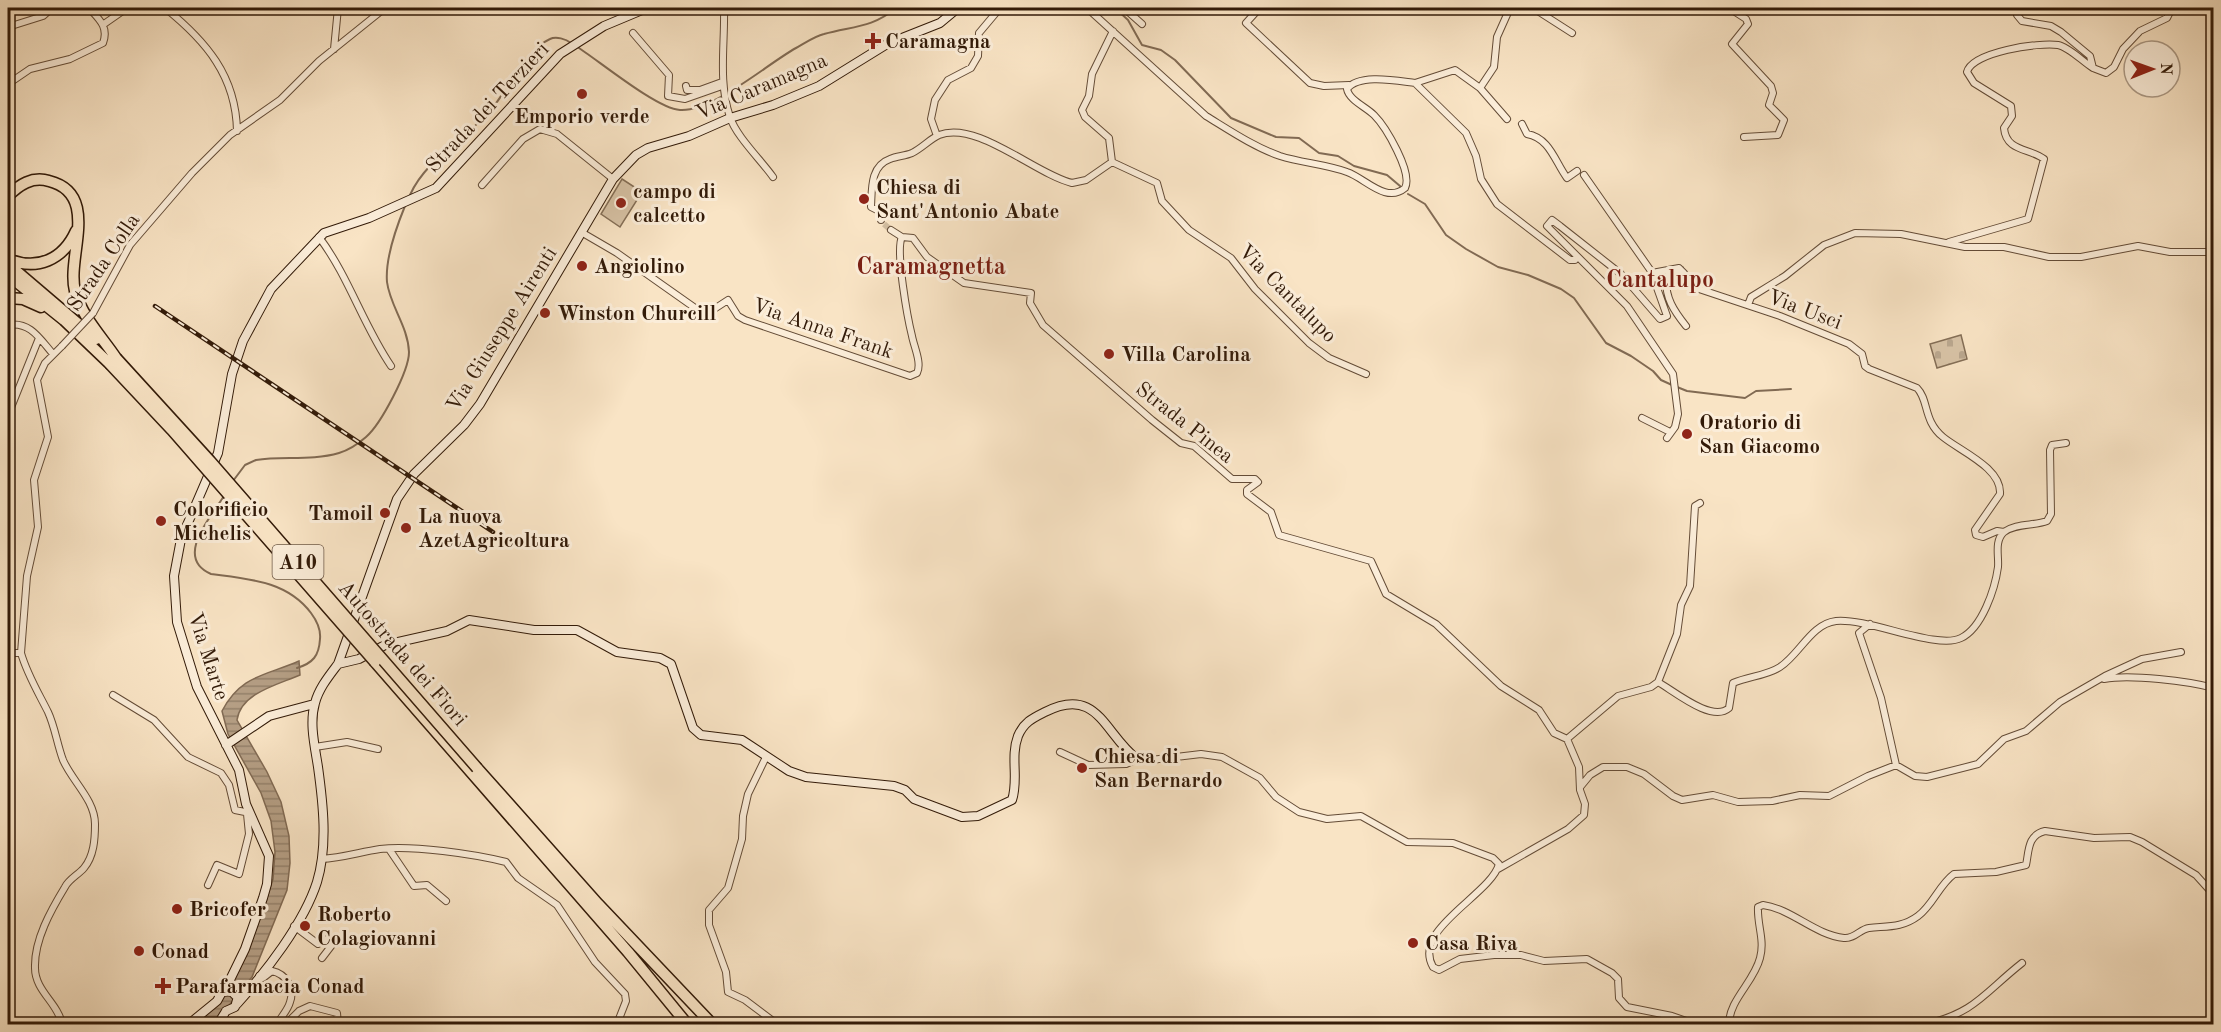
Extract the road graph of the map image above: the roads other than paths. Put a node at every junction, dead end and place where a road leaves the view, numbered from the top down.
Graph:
1 (52, 8) edge
2 (89, 8) edge
3 (128, 8) edge
4 (165, 8) edge
5 (338, 8) edge
6 (385, 8) edge
7 (647, 8) edge
8 (724, 8) edge
9 (958, 8) edge
10 (1000, 8) edge
11 (1087, 8) edge
12 (1124, 8) edge
13 (1510, 8) edge
14 (1533, 8) edge
15 (1729, 8) edge
16 (2018, 8) edge
17 (2172, 8) edge
18 (1256, 12) dead end
19 (104, 24) junction
20 (1142, 24) dead end
21 (8, 27) edge
22 (1113, 31) junction
23 (633, 33) dead end
24 (1572, 33) dead end
25 (334, 49) junction
26 (2093, 68) junction
27 (1415, 83) junction
28 (8, 84) edge
29 (722, 84) junction
30 (686, 86) dead end
31 (1349, 86) junction
32 (1480, 88) junction
33 (730, 118) junction
34 (1507, 119) dead end
35 (1522, 124) dead end
36 (237, 131) junction
37 (937, 136) junction
38 (1744, 137) dead end
39 (636, 155) joint
40 (1112, 162) junction
41 (1577, 171) dead end
42 (1584, 175) dead end
43 (773, 177) dead end
44 (613, 179) junction
45 (482, 185) dead end
46 (8, 196) edge
47 (883, 222) tunnel mouth
48 (79, 225) junction
49 (891, 230) tunnel mouth
50 (581, 232) junction
51 (319, 237) junction
52 (902, 237) junction
53 (1949, 242) junction
54 (2214, 252) edge
55 (1577, 257) junction
56 (8, 259) edge
57 (8, 264) edge
58 (1681, 270) junction
59 (1652, 273) junction
60 (8, 275) edge
61 (8, 298) edge
62 (1748, 305) junction
63 (63, 320) junction
64 (8, 325) edge
65 (1686, 326) dead end
66 (39, 338) junction
67 (243, 341) joint
68 (53, 354) junction
69 (112, 361) junction
70 (391, 366) dead end
71 (1366, 374) dead end
72 (8, 415) edge
73 (1642, 418) dead end
74 (2066, 442) dead end
75 (1700, 503) dead end
76 (2004, 532) junction
77 (1871, 624) junction
78 (2181, 652) dead end
79 (8, 653) edge
80 (21, 653) junction
81 (338, 664) junction
82 (1659, 681) junction
83 (2093, 683) junction
84 (2214, 688) edge
85 (113, 695) dead end
86 (314, 704) junction
87 (1567, 739) junction
88 (226, 745) junction
89 (315, 747) junction
90 (378, 749) dead end
91 (1060, 752) dead end
92 (766, 757) junction
93 (1137, 759) junction
94 (1896, 765) junction
95 (474, 771) junction
96 (1581, 786) junction
97 (248, 814) junction
98 (389, 849) junction
99 (321, 859) junction
100 (1497, 870) junction
101 (208, 885) dead end
102 (2214, 894) edge
103 (446, 901) dead end
104 (294, 926) junction
105 (322, 958) dead end
106 (2022, 963) dead end
107 (260, 976) junction
108 (225, 990) junction
109 (239, 999) junction
110 (217, 1001) junction
111 (226, 1011) junction
112 (62, 1024) edge
113 (189, 1024) edge
114 (218, 1024) edge
115 (277, 1024) edge
116 (286, 1024) edge
117 (338, 1024) edge
118 (617, 1024) edge
119 (687, 1024) edge
120 (712, 1024) edge
121 (777, 1024) edge
122 (1695, 1024) edge
123 (1729, 1024) edge
124 (1926, 1024) edge

1 - 21 street
2 - 19 street
3 - 19 street
4 - 36 street
5 - 25 street
6 - 25 street, Strada Colla
7 - 51 street, Strada dei Terzieri
8 - 29 street
9 - 33 street, Via Caramagna
10 - 37 street
11 - 22 street
12 - 20 street
13 - 32 street
14 - 24 street
15 - 38 street
16 - 26 street
17 - 26 street
18 - 31 street
19 - 28 street
22 - 31 street
22 - 40 street
23 - 29 street
25 - 36 street, Strada Colla
26 - 53 street
27 - 31 street
27 - 32 street
27 - 55 street
29 - 30 street
29 - 33 street
32 - 34 street
33 - 39 street, Via Caramagna
33 - 43 street
35 - 41 street
36 - 68 street, Strada Colla, bridge
37 - 40 street
37 - 47 street
39 - 44 street, Via Giuseppe Airenti
40 - 71 street, Via Cantalupo
42 - 59 street
44 - 45 street
44 - 50 street, Via Giuseppe Airenti
46 - 48 highway
48 - 56 highway
48 - 69 highway
49 - 52 street
50 - 52 street, Via Anna Frank
50 - 81 street, Via Giuseppe Airenti
51 - 67 street, Strada dei Terzieri
51 - 70 street
52 - 87 street, Strada Pinea
53 - 54 street
53 - 62 street
55 - 59 street
55 - 73 street
57 - 69 highway, Autostrada dei Fiori / A10
58 - 59 street
58 - 62 street, Via Usci
58 - 65 street
60 - 63 highway, Autostrada dei Fiori / A10
61 - 63 highway
62 - 76 street, Via Usci
63 - 69 highway, Autostrada dei Fiori / A10
64 - 66 street
66 - 68 street
66 - 72 street
67 - 88 street, Via Marte
68 - 80 street, Strada Colla
69 - 95 highway, Autostrada dei Fiori / A10, bridge
74 - 76 street
75 - 82 street
76 - 77 street
77 - 82 street
77 - 94 street
78 - 83 street
79 - 80 street
80 - 112 street, Strada Colla
81 - 86 street, Via Giuseppe Airenti
81 - 92 street
82 - 87 street
83 - 84 street
83 - 94 street
85 - 97 street
86 - 88 street
86 - 89 street, Via Giuseppe Airenti
87 - 96 street
88 - 97 street, Via Marte
89 - 90 street
89 - 99 street, Via Giuseppe Airenti
91 - 93 street
92 - 93 street
92 - 121 street
93 - 100 street
94 - 96 street
95 - 119 highway, Autostrada dei Fiori / A10
95 - 120 highway, Autostrada dei Fiori / A10
96 - 100 street
97 - 101 street
97 - 108 street, Via Marte
98 - 99 street
98 - 103 street
98 - 118 street
99 - 104 street, Via Giuseppe Airenti
100 - 122 street
102 - 123 street
104 - 105 street
104 - 107 street, Via Giuseppe Airenti
106 - 124 street
107 - 109 street, Via Giuseppe Airenti
107 - 115 street
108 - 109 street
108 - 110 street
109 - 111 street
110 - 111 street
110 - 113 street
111 - 114 street
116 - 117 street

